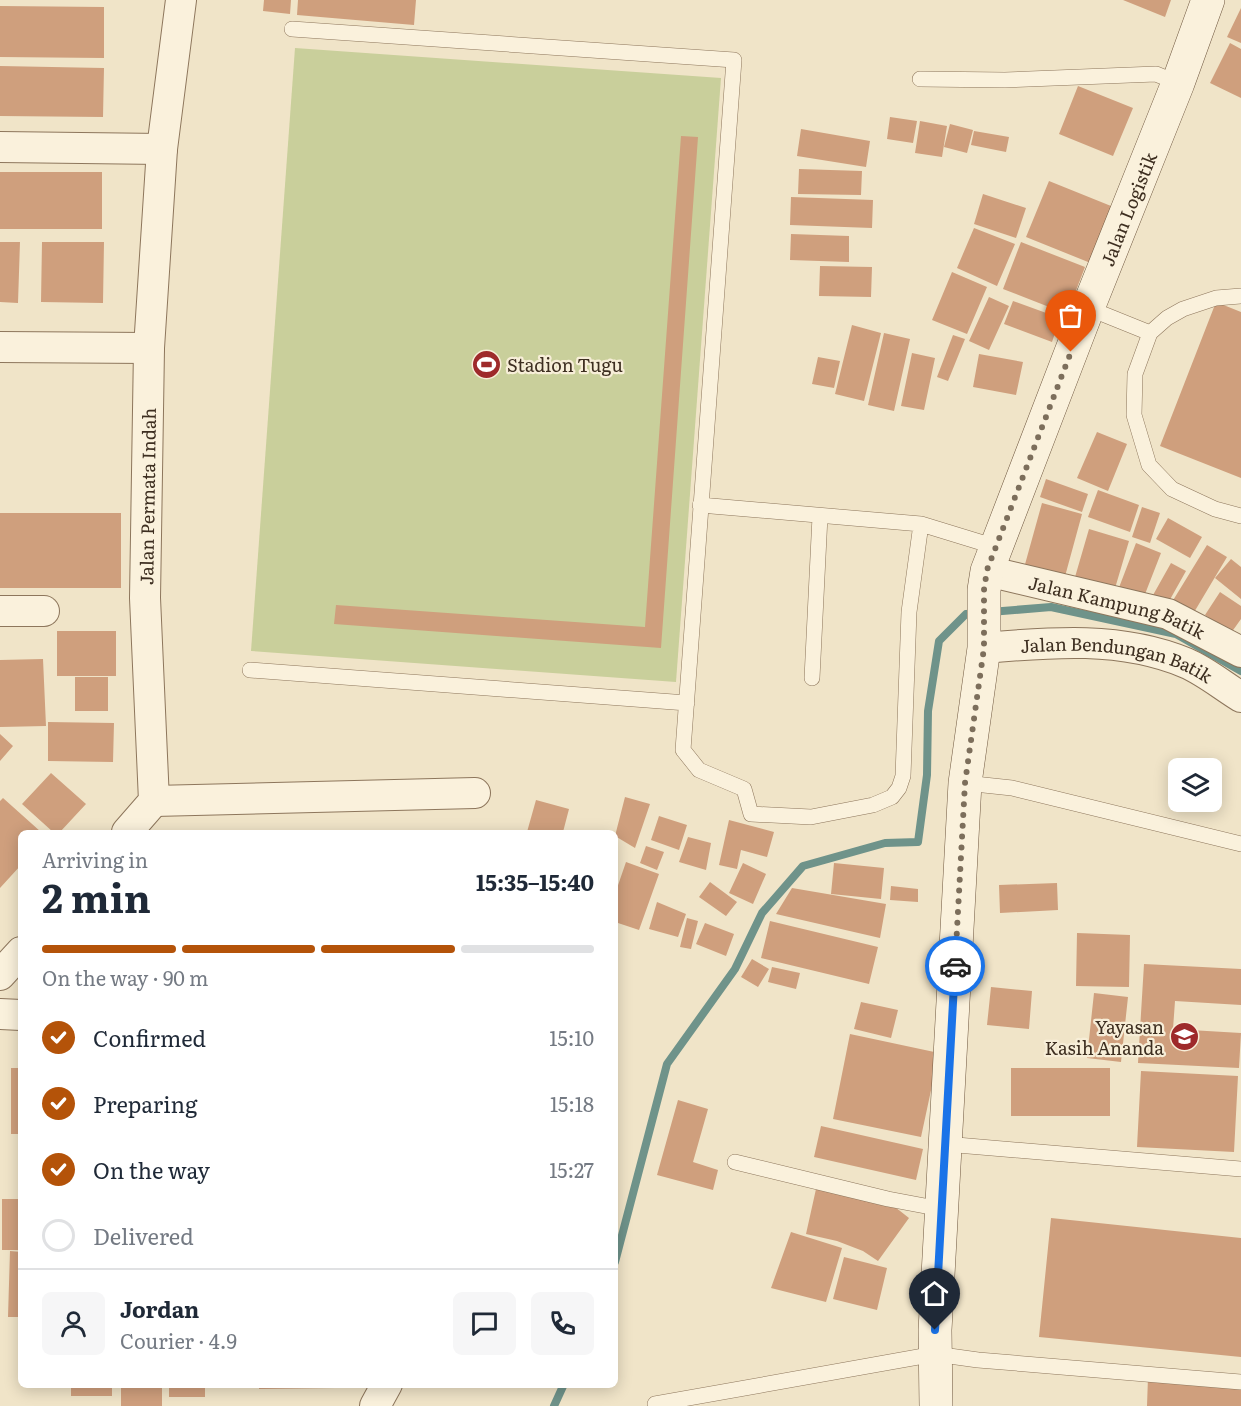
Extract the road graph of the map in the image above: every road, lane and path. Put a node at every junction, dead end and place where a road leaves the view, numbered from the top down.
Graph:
1 (181, 0) edge
2 (1208, 0) edge
3 (292, 29) dead end
4 (920, 79) dead end
5 (1178, 83) junction
6 (0, 147) edge
7 (162, 149) junction
8 (1241, 296) edge
9 (1088, 308) junction
10 (1150, 333) junction
11 (0, 347) edge
12 (149, 348) junction
13 (700, 505) junction
14 (820, 516) junction
15 (1241, 516) edge
16 (921, 524) junction
17 (989, 569) junction
18 (0, 611) edge
19 (44, 611) dead end
20 (984, 636) junction
21 (1241, 652) edge
22 (250, 670) dead end
23 (812, 678) dead end
24 (1241, 697) edge
25 (687, 703) junction
26 (965, 783) junction
27 (475, 793) dead end
28 (154, 801) junction
29 (128, 830) edge
30 (1241, 844) edge
31 (18, 955) edge
32 (0, 975) edge
33 (0, 1014) edge
34 (18, 1015) edge
35 (945, 1144) junction
36 (735, 1162) dead end
37 (1241, 1169) edge
38 (941, 1209) junction
39 (935, 1354) junction
40 (1241, 1382) edge
41 (385, 1388) edge
42 (655, 1404) dead end
43 (375, 1406) edge
44 (936, 1406) edge

1 - 7 street, Jalan Permata Indah
2 - 5 main road, Jalan Logistik
3 - 13 lane
4 - 5 lane
5 - 9 main road, Jalan Logistik
6 - 7 street
7 - 12 street, Jalan Permata Indah
8 - 10 lane
9 - 10 lane
9 - 17 main road, Jalan Logistik
10 - 15 lane
11 - 12 street
12 - 28 street, Jalan Permata Indah
13 - 14 lane
13 - 25 lane
14 - 16 lane
14 - 23 lane
16 - 17 lane
16 - 25 lane
17 - 20 main road, Jalan Logistik
17 - 21 street, Jalan Kampung Batik
18 - 19 street
20 - 24 street, Jalan Bendungan Batik
20 - 26 main road, Jalan Logistik
22 - 25 lane
26 - 30 lane
26 - 35 main road, Jalan Logistik
27 - 28 street
28 - 29 street
31 - 32 street
33 - 34 street
35 - 37 lane
35 - 38 main road, Jalan Logistik
36 - 38 lane
38 - 39 main road, Jalan Logistik
39 - 40 lane
39 - 42 lane
39 - 44 main road, Jalan Logistik
41 - 43 street

